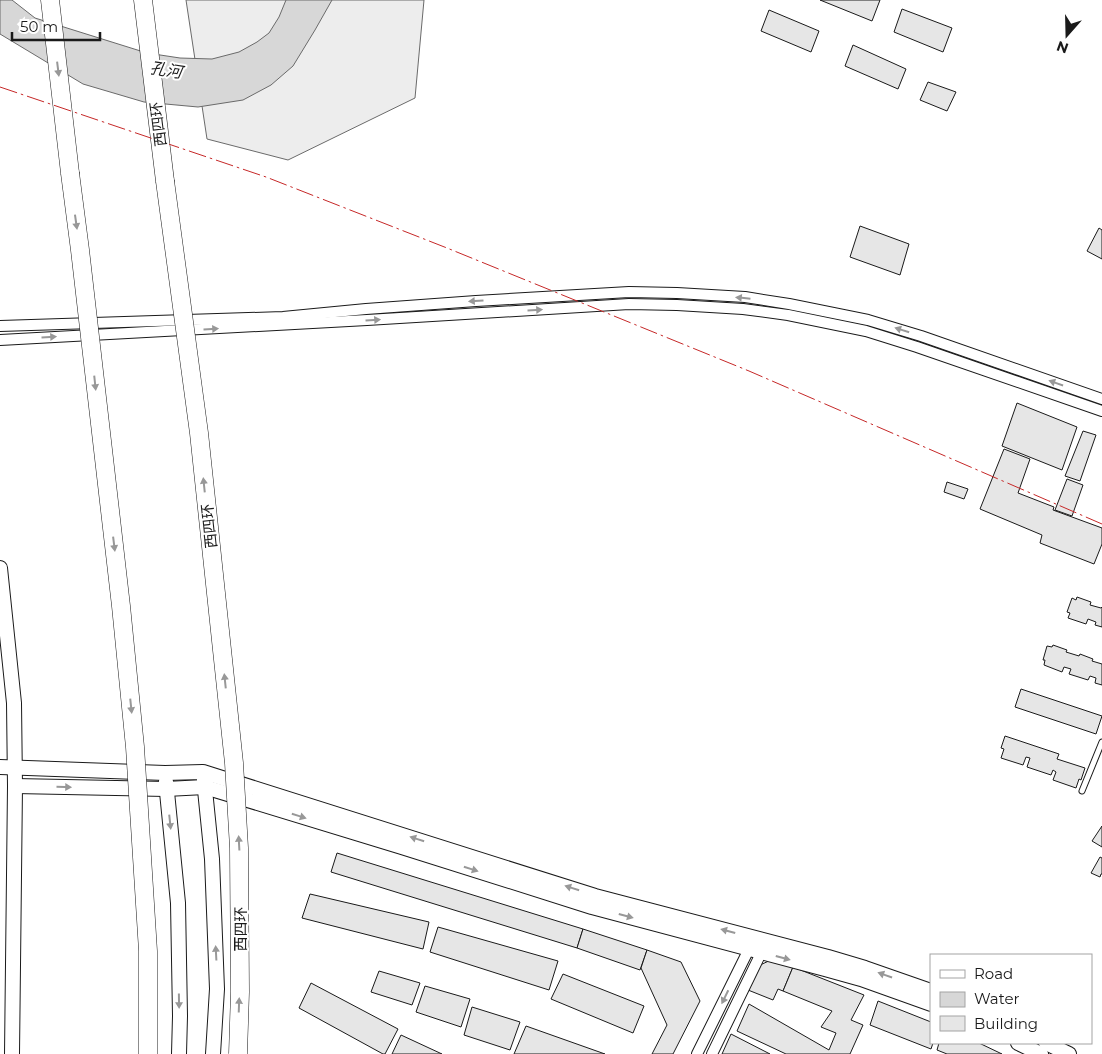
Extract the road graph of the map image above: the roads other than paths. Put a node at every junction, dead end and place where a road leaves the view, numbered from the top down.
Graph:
1 (50, 0) edge
2 (143, 0) edge
3 (0, 326) edge
4 (0, 340) edge
5 (1102, 399) edge
6 (1102, 411) edge
7 (0, 568) edge
8 (1102, 742) edge
9 (0, 767) edge
10 (15, 768) junction
11 (203, 772) junction
12 (165, 773) junction
13 (15, 786) junction
14 (205, 787) junction
15 (166, 789) junction
16 (1082, 791) dead end
17 (758, 945) junction
18 (930, 991) edge
19 (930, 1004) edge
20 (1020, 1044) edge
21 (1048, 1044) edge
22 (12, 1054) edge
23 (148, 1054) edge
24 (179, 1054) edge
25 (214, 1054) edge
26 (238, 1054) edge
27 (697, 1054) edge
28 (712, 1054) edge
29 (1041, 1054) edge
30 (1069, 1054) edge

1 -> 23 highway, bridge
26 -> 2 highway, 西四环, bridge
5 -> 3 street
4 -> 6 street
7 - 10 street
8 - 16 lane
9 - 10 street
10 - 12 street
10 - 13 street
11 - 12 street
11 - 14 street
17 -> 11 street
12 - 15 street
13 -> 15 street
13 - 22 street
14 - 15 street
14 -> 17 street
25 -> 14 street
15 -> 24 street
18 -> 17 street
17 -> 19 street
17 -> 27 street
17 - 28 street
20 - 29 street
21 - 30 street

